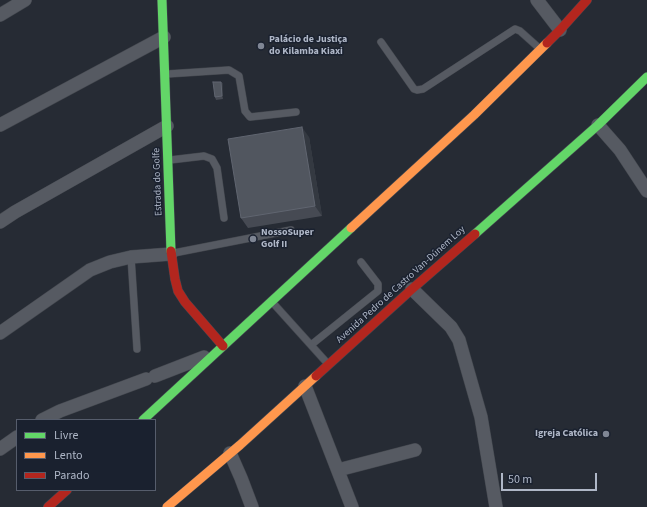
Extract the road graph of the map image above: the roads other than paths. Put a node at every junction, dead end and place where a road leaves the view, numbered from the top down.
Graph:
1 (25, 0) edge
2 (162, 0) edge
3 (537, 0) edge
4 (587, 0) edge
5 (0, 15) edge
6 (560, 30) junction
7 (164, 37) junction
8 (381, 42) dead end
9 (540, 49) junction
10 (165, 74) junction
11 (647, 77) edge
12 (296, 112) dead end
13 (0, 125) edge
14 (598, 125) junction
15 (167, 126) junction
16 (168, 160) junction
17 (647, 191) edge
18 (224, 218) dead end
19 (0, 222) edge
20 (291, 230) dead end
21 (171, 254) junction
22 (131, 258) junction
23 (361, 262) dead end
24 (412, 289) junction
25 (271, 302) junction
26 (0, 333) edge
27 (311, 345) junction
28 (137, 349) dead end
29 (219, 350) junction
30 (329, 365) junction
31 (305, 386) junction
32 (44, 419) edge
33 (144, 419) edge
34 (16, 438) edge
35 (0, 449) edge
36 (235, 449) junction
37 (414, 450) dead end
38 (338, 470) junction
39 (66, 491) edge
40 (165, 497) dead end
41 (48, 507) edge
42 (167, 507) edge
43 (252, 507) edge
44 (352, 507) edge
45 (496, 507) edge

1 - 5 street
2 - 7 highway, Estrada do Golfe
3 - 6 street
4 - 6 highway
6 - 9 highway
7 - 10 highway, Estrada do Golfe
7 - 13 street
8 - 9 lane
9 - 25 highway
10 - 12 lane
10 - 15 highway, Estrada do Golfe
11 - 14 highway, Avenida Pedro de Castro Van-Dúnem Loy
14 - 17 street
14 - 24 highway, Avenida Pedro de Castro Van-Dúnem Loy
15 - 16 highway, Estrada do Golfe
15 - 19 street
16 - 18 lane
16 - 21 highway, Estrada do Golfe
20 - 21 lane
21 - 22 street
21 - 29 highway, Estrada do Golfe
22 - 26 street
22 - 28 lane
23 - 27 lane
24 - 30 highway, Avenida Pedro de Castro Van-Dúnem Loy
24 - 45 street
25 - 27 lane
25 - 29 highway
27 - 30 lane
29 - 32 street
29 - 33 highway
30 - 31 highway, Avenida Pedro de Castro Van-Dúnem Loy
31 - 36 highway, Avenida Pedro de Castro Van-Dúnem Loy
31 - 38 street
34 - 35 street
36 - 40 highway
36 - 42 highway, Avenida Pedro de Castro Van-Dúnem Loy
36 - 43 street
37 - 38 street
38 - 44 street
39 - 41 highway

